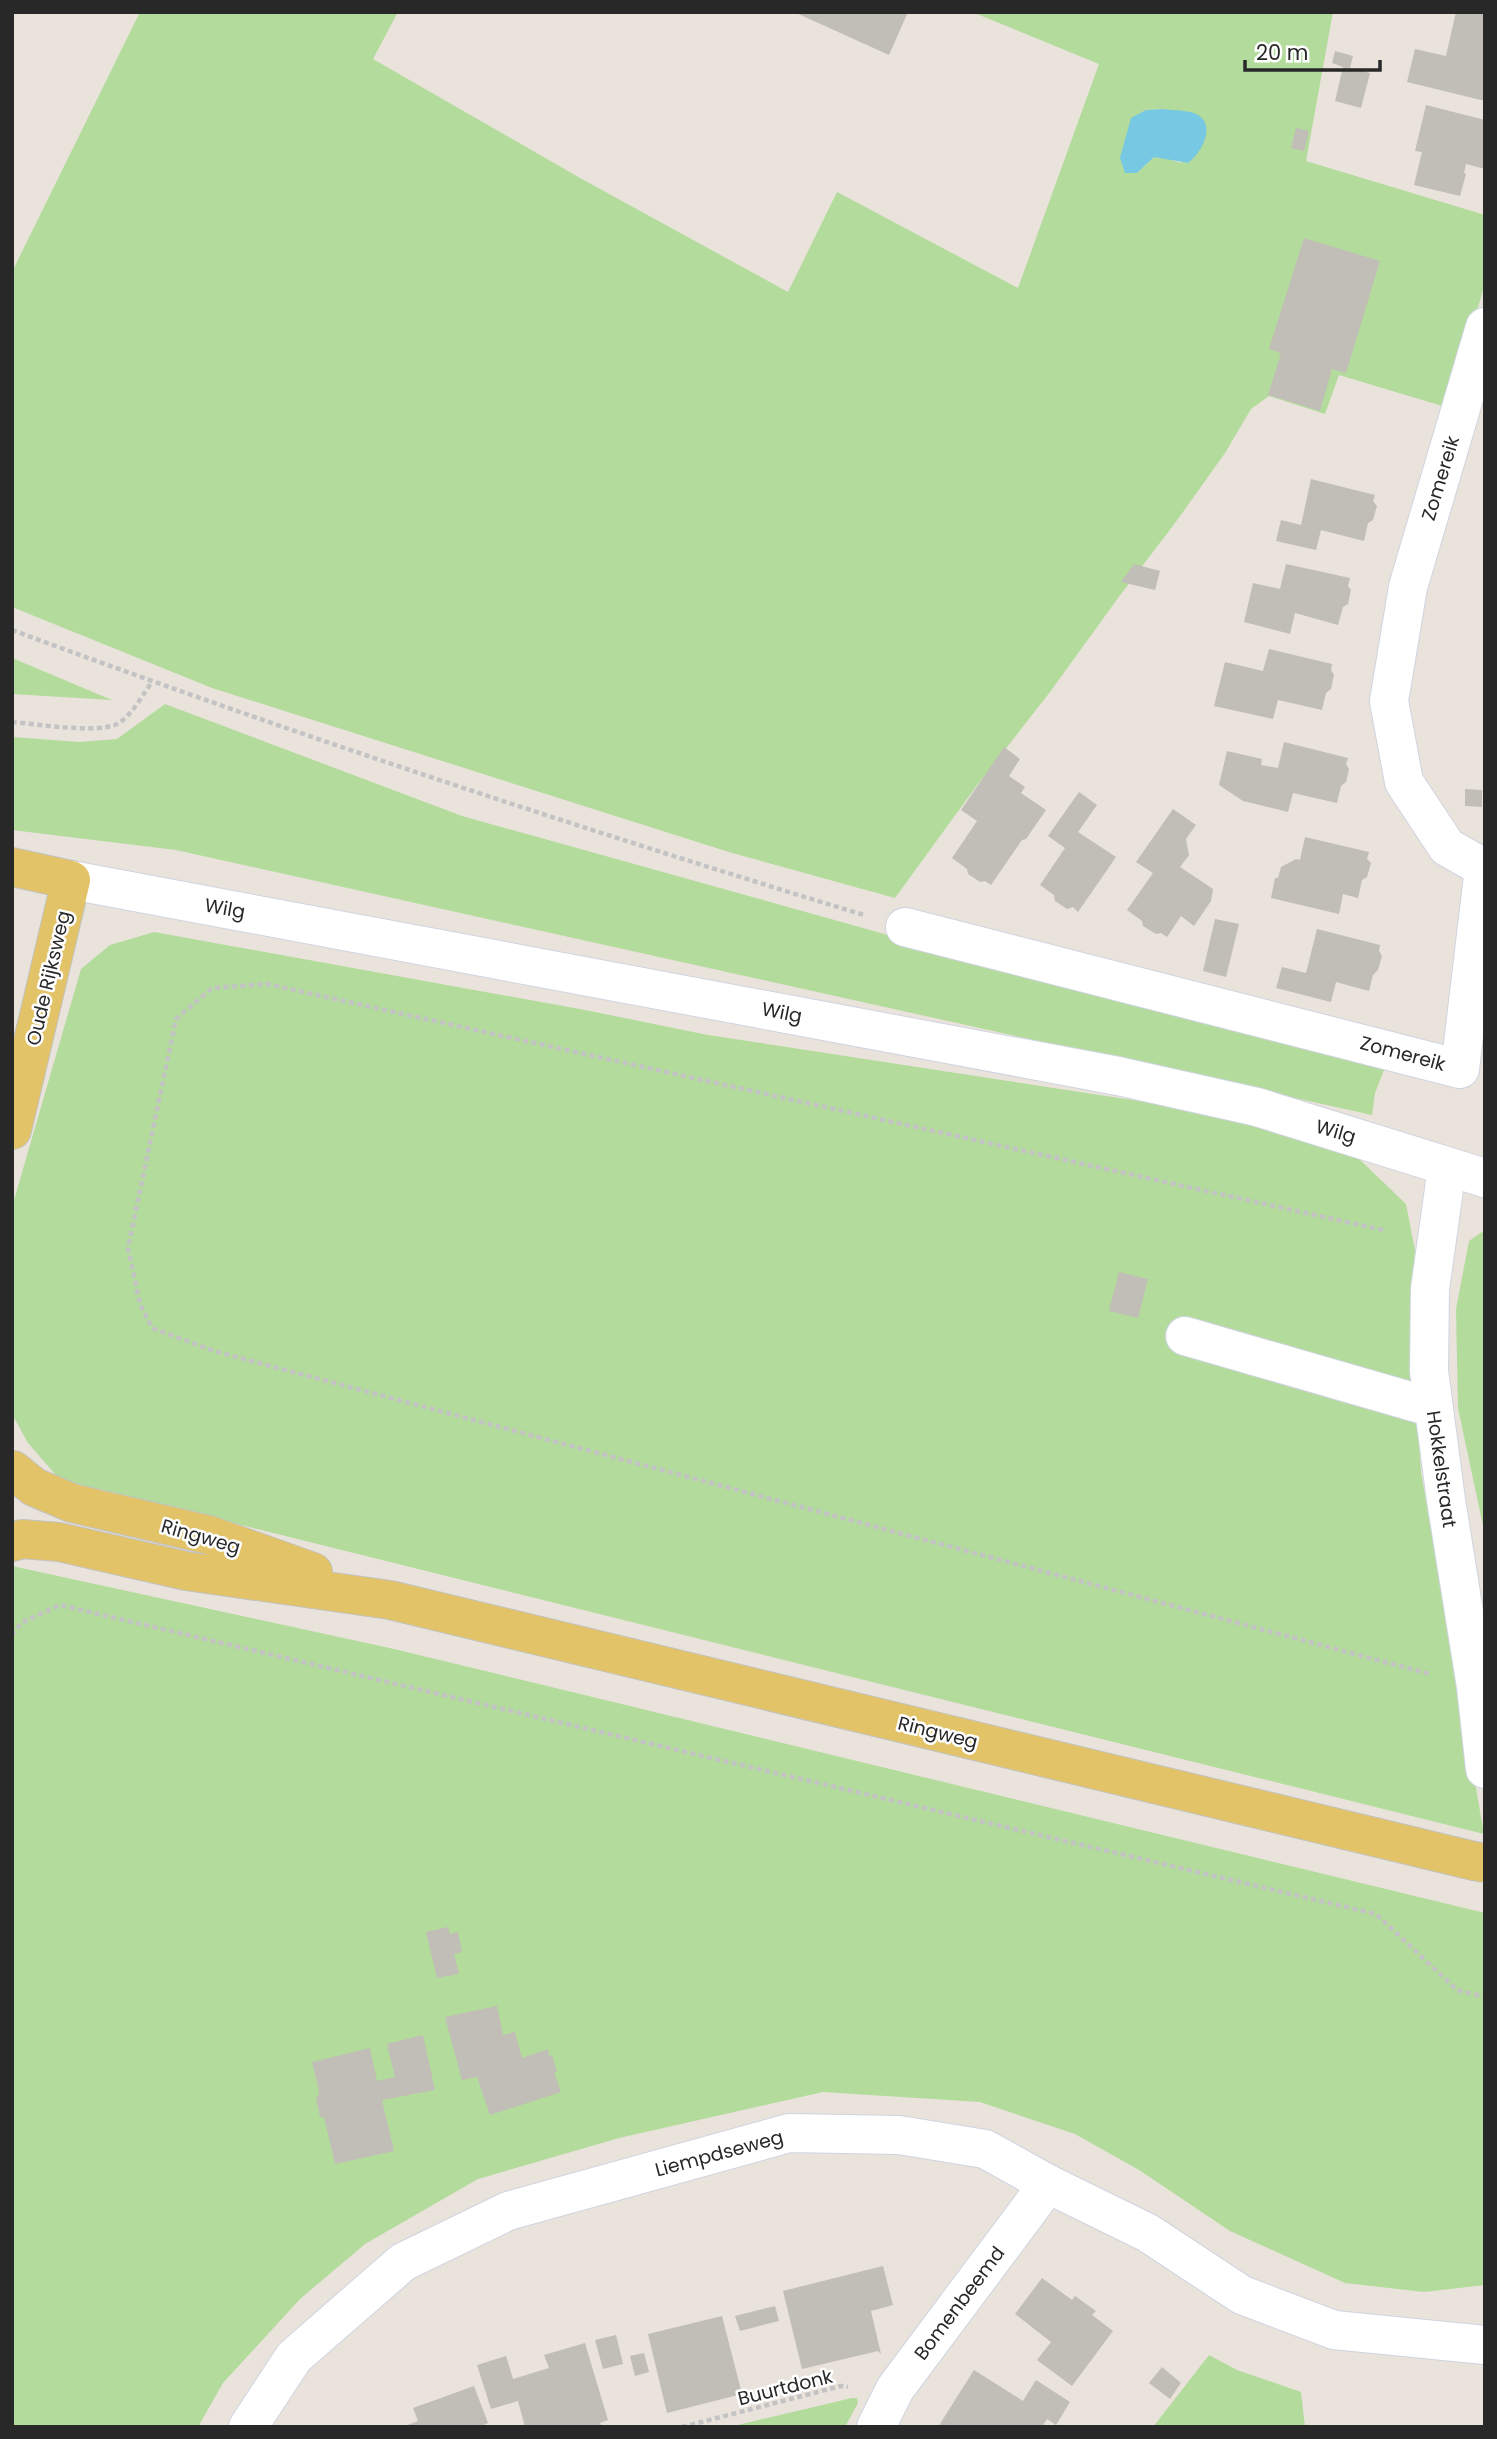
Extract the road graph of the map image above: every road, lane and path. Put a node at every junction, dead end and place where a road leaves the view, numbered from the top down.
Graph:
1 (1485, 327) edge
2 (12, 630) edge
3 (152, 682) junction
4 (12, 722) edge
5 (1485, 868) edge
6 (14, 875) edge
7 (71, 880) junction
8 (905, 927) joint
9 (12, 1130) edge
10 (1447, 1168) junction
11 (1485, 1178) edge
12 (1383, 1230) dead end
13 (1185, 1335) dead end
14 (1434, 1408) junction
15 (13, 1469) edge
16 (12, 1510) edge
17 (12, 1542) edge
18 (390, 1600) junction
19 (12, 1635) edge
20 (1476, 1686) junction
21 (1485, 1769) edge
22 (1479, 1862) edge
23 (1485, 1997) edge
24 (1048, 2184) junction
25 (1485, 2345) edge
26 (895, 2389) junction
27 (248, 2427) edge
28 (682, 2427) edge
29 (876, 2427) edge

1 - 5 street, Zomereik
2 - 3 path
3 - 4 path
3 - 8 path
5 - 8 street, Zomereik
6 - 7 main road
7 - 9 main road, Oude Rijksweg
7 - 10 street, Wilg
10 - 11 street, Wilg
10 - 14 street, Hokkelstraat
12 - 20 path
13 - 14 street
14 - 20 street, Hokkelstraat
15 - 16 main road
15 - 18 main road, Ringweg
17 - 18 main road, Ringweg
18 - 22 main road, Ringweg
19 - 23 path
20 - 21 street, Hokkelstraat
24 - 25 street, Liempdseweg
24 - 26 street, Bomenbeemd
24 - 27 street, Liempdseweg
26 - 28 path, Buurtdonk
26 - 29 street, Bomenbeemd

